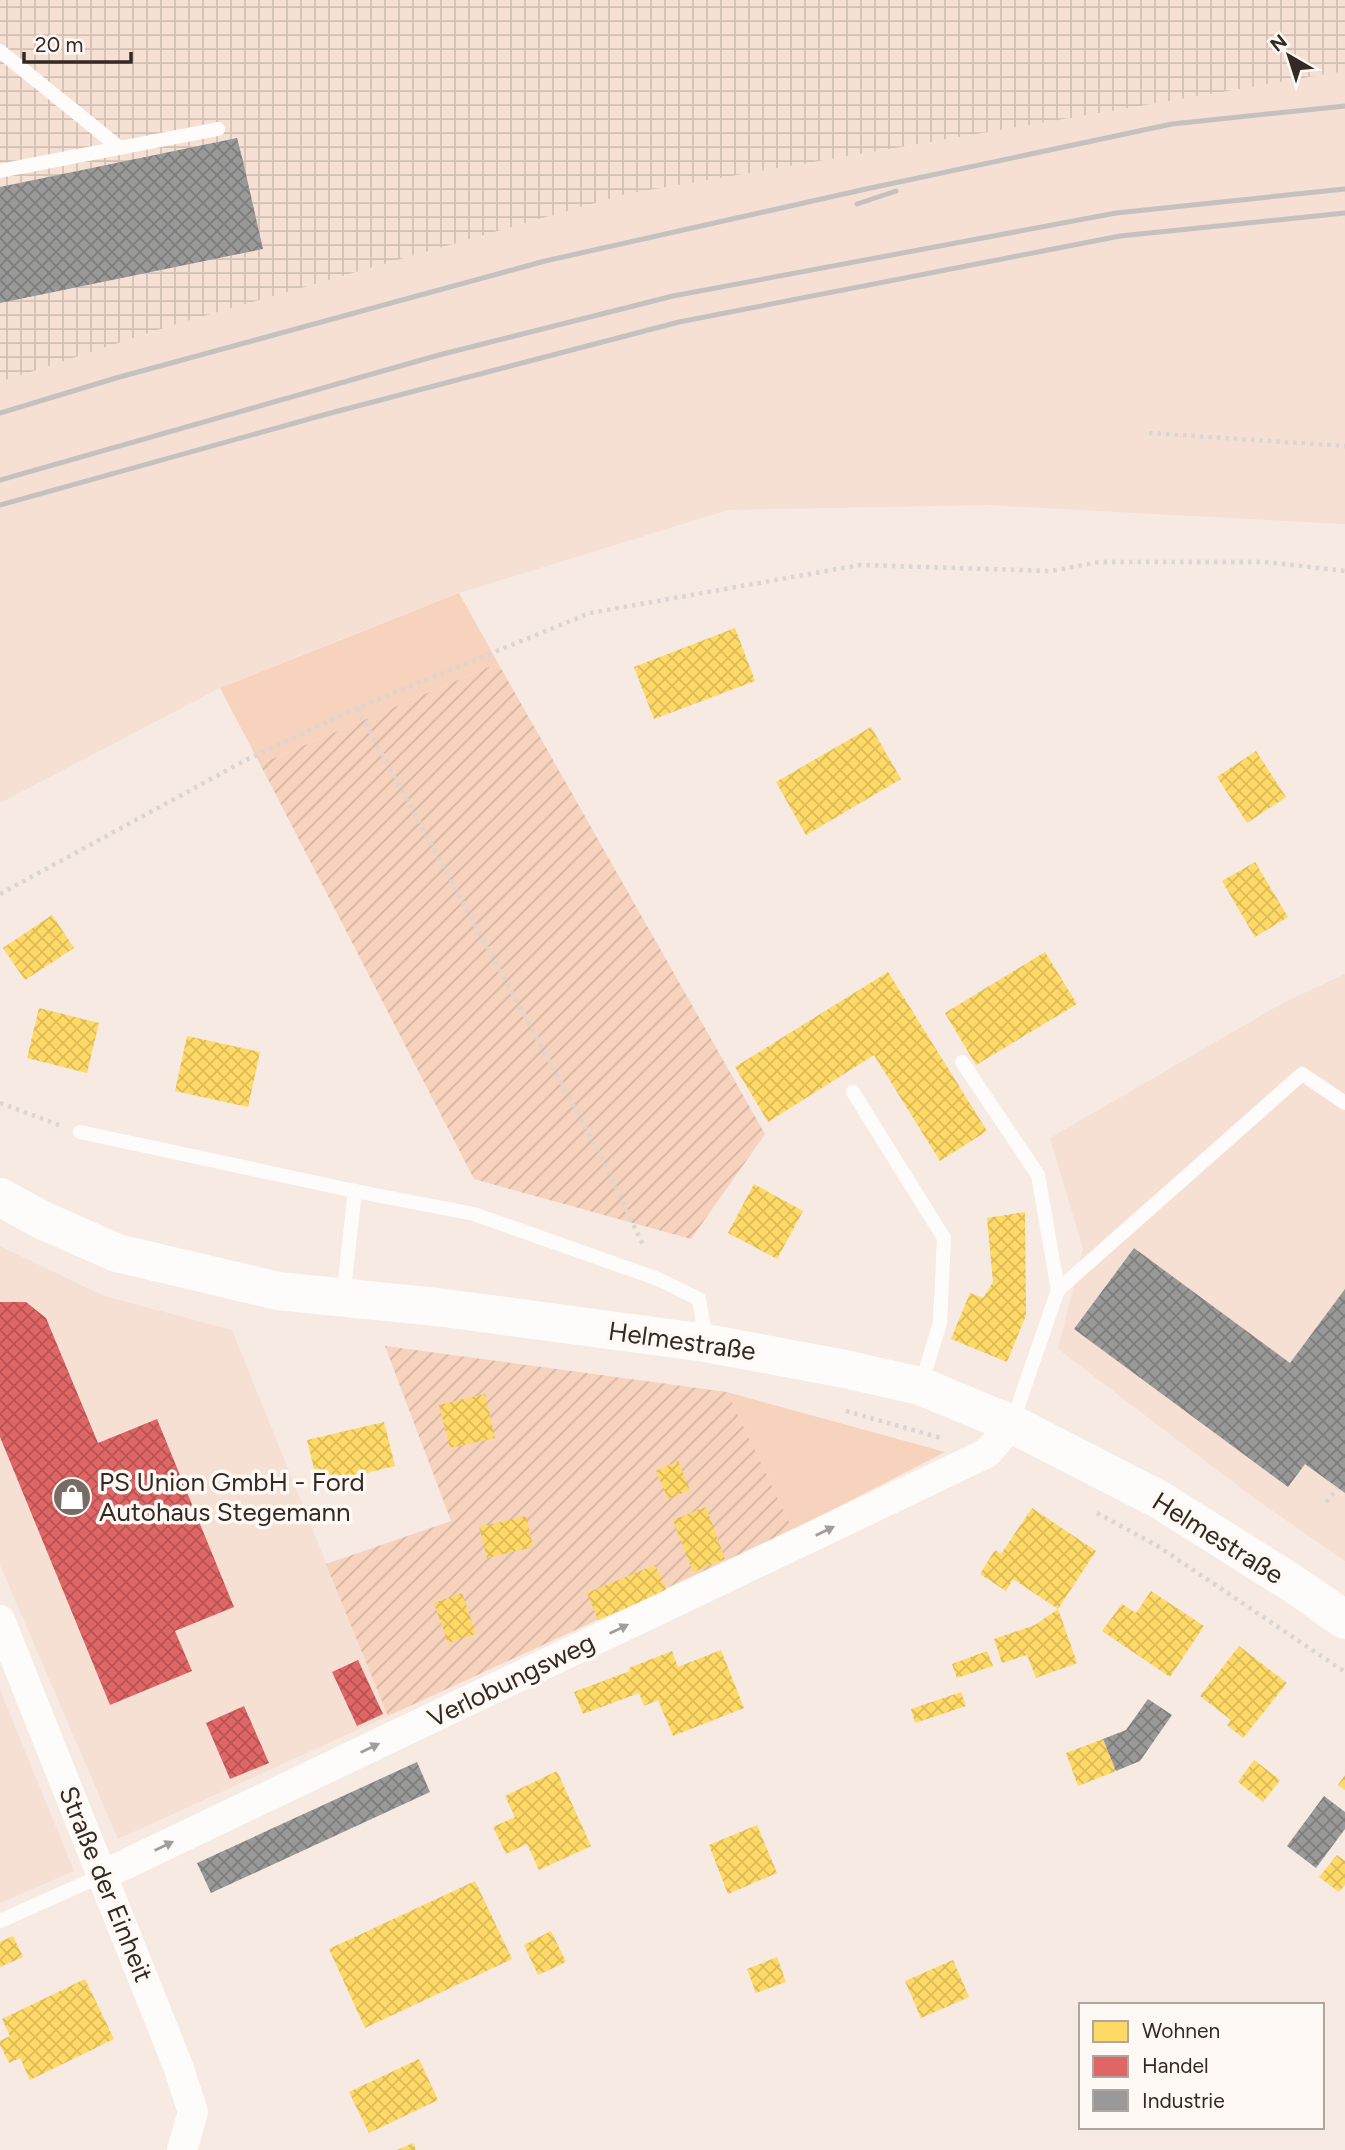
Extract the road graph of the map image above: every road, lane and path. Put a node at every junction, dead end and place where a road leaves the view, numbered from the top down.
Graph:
1 (0, 51) edge
2 (218, 129) dead end
3 (120, 148) junction
4 (0, 171) edge
5 (1149, 433) dead end
6 (1345, 446) edge
7 (1345, 571) edge
8 (356, 708) junction
9 (0, 894) edge
10 (962, 1062) dead end
11 (853, 1092) dead end
12 (0, 1103) edge
13 (1345, 1103) edge
14 (80, 1132) joint
15 (355, 1191) junction
16 (0, 1197) edge
17 (658, 1279) junction
18 (1058, 1290) junction
19 (343, 1298) junction
20 (706, 1343) junction
21 (920, 1386) junction
22 (836, 1408) dead end
23 (1012, 1424) junction
24 (987, 1453) junction
25 (1338, 1488) dead end
26 (1326, 1502) dead end
27 (1096, 1512) dead end
28 (0, 1620) edge
29 (1345, 1620) edge
30 (1345, 1672) edge
31 (103, 1875) junction
32 (0, 1921) edge
33 (181, 2150) edge

1 - 3 lane
2 - 3 lane
3 - 4 lane
5 - 6 path
7 - 8 path
8 - 9 path
8 - 17 path
10 - 18 lane
11 - 21 lane
12 - 14 path
13 - 18 lane
14 - 15 lane
15 - 17 lane
15 - 19 lane
16 - 19 main road, Helmestraße
17 - 20 lane
18 - 23 lane
19 - 20 main road, Helmestraße
20 - 21 main road, Helmestraße
21 - 23 main road, Helmestraße
22 - 24 path
23 - 24 street, Verlobungsweg
23 - 29 main road, Helmestraße
31 -> 24 street, Verlobungsweg
25 - 26 path
27 - 30 path
28 - 31 street, Straße der Einheit
31 - 32 lane, Verlobungsweg
31 - 33 street, Straße der Einheit

